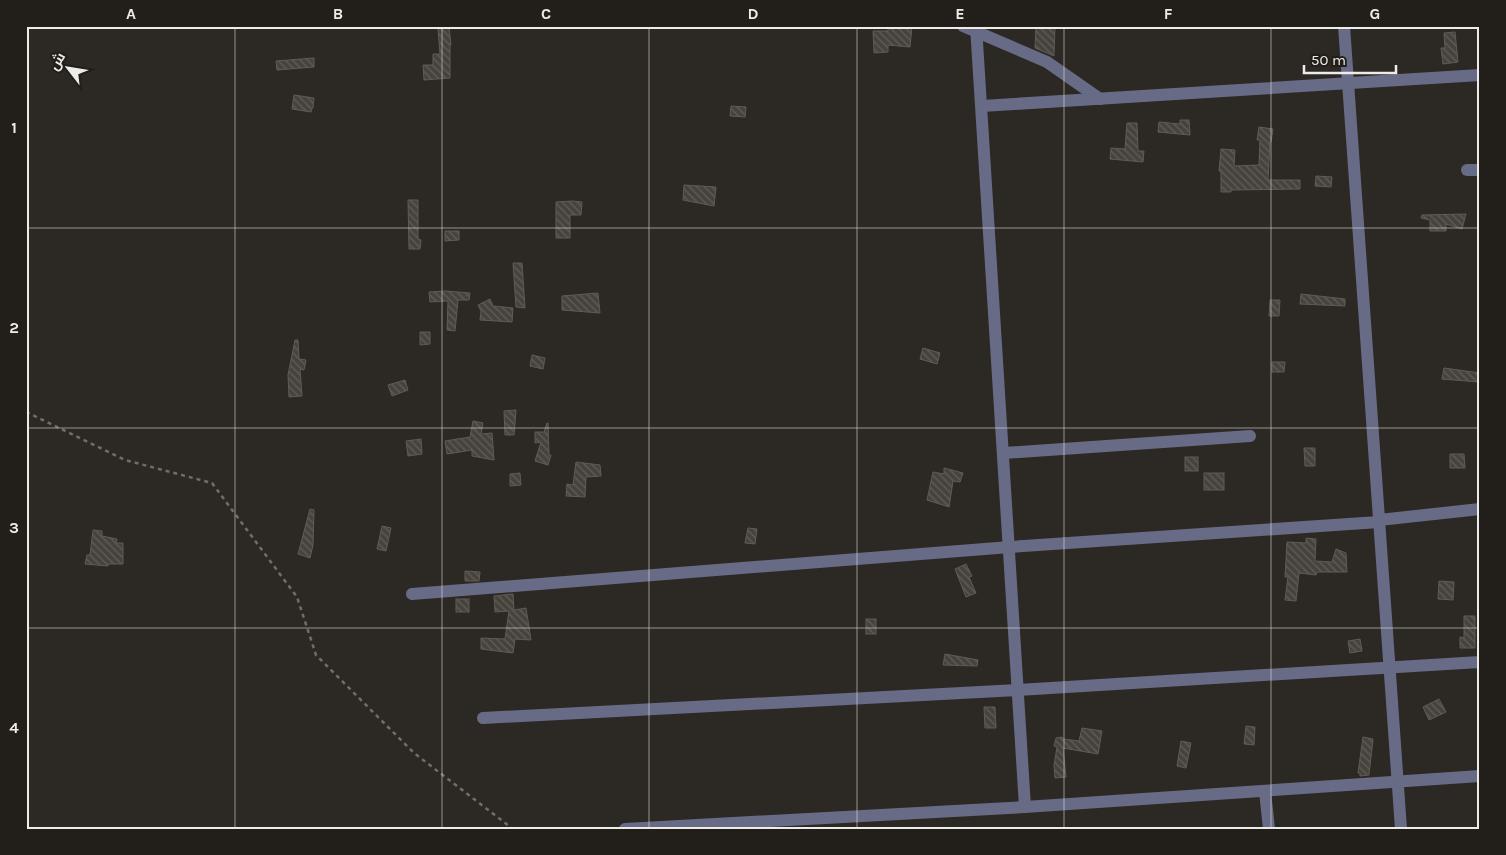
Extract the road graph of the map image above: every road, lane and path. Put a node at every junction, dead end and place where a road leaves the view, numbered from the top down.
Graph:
1 (963, 26) edge
2 (1344, 26) edge
3 (977, 29) edge
4 (1480, 74) edge
5 (1348, 84) junction
6 (1100, 99) junction
7 (982, 106) junction
8 (26, 412) edge
9 (1250, 436) dead end
10 (1004, 453) junction
11 (1480, 510) edge
12 (1379, 521) junction
13 (1010, 547) junction
14 (412, 594) dead end
15 (1480, 662) edge
16 (1389, 668) junction
17 (1018, 690) junction
18 (483, 718) dead end
19 (1480, 776) edge
20 (1397, 782) junction
21 (1265, 791) junction
22 (1026, 807) junction
23 (512, 829) edge
24 (625, 829) edge
25 (1269, 829) edge
26 (1401, 829) edge

1 - 3 street
2 - 5 street
3 - 6 street
3 - 7 street
4 - 5 street
5 - 6 street
5 - 12 street
6 - 7 street
7 - 10 street
8 - 23 path
9 - 10 street
10 - 13 street
11 - 12 street
12 - 13 street
12 - 16 street
13 - 14 street
13 - 17 street
15 - 16 street
16 - 17 street
16 - 20 street
17 - 18 street
17 - 22 street
19 - 20 street
20 - 21 street
20 - 26 street
21 - 22 street
21 - 25 street
22 - 24 street

